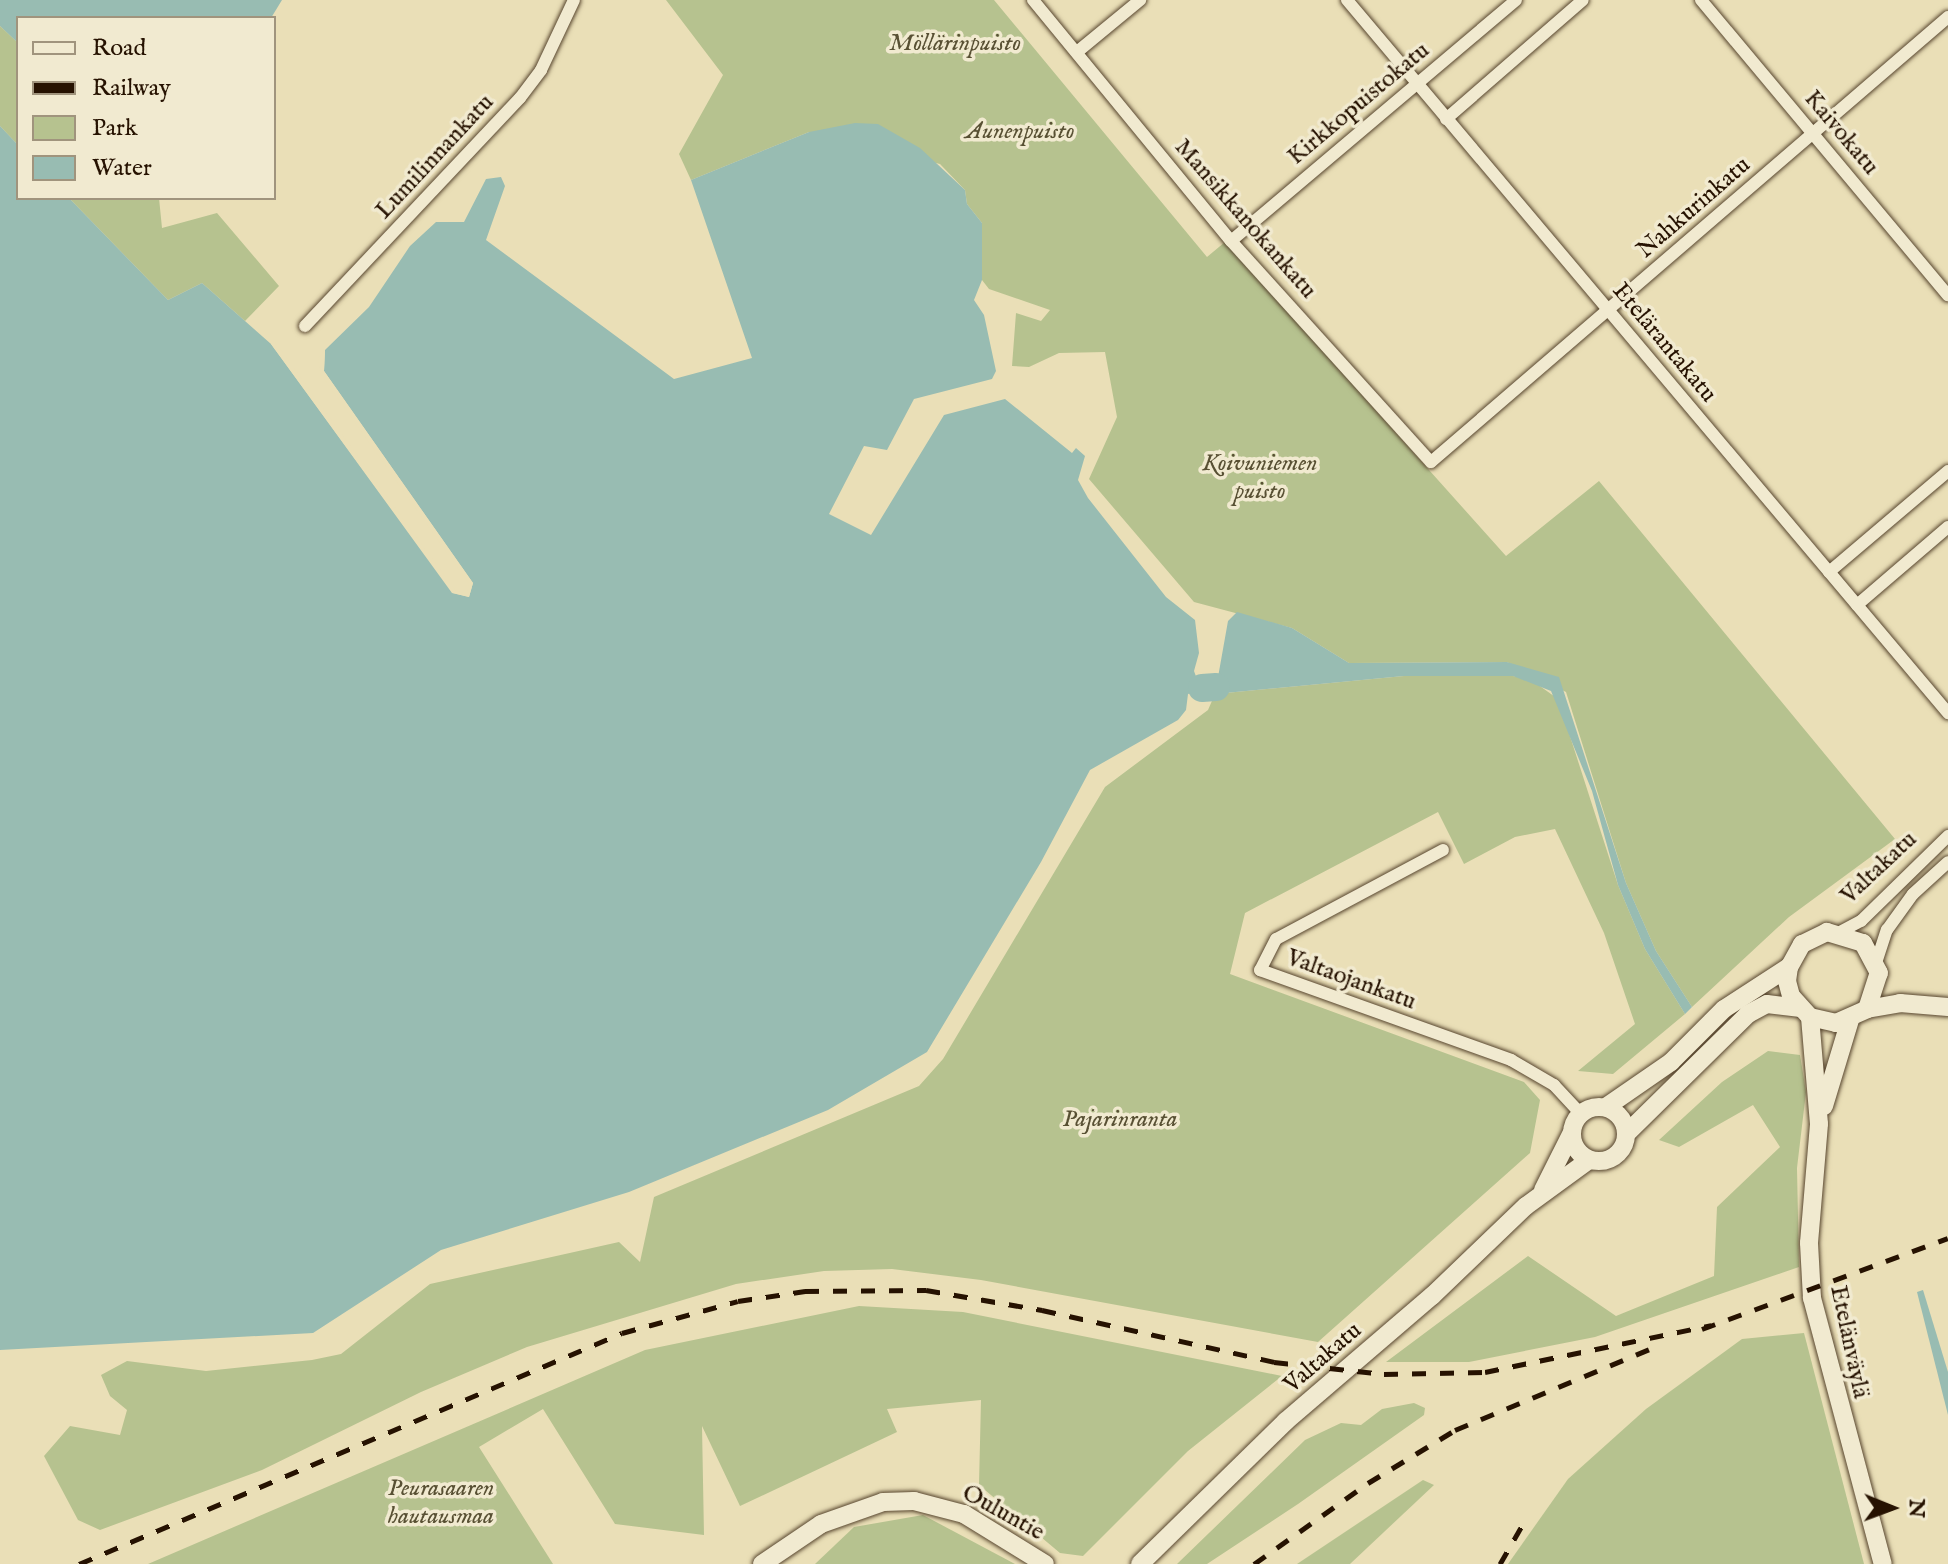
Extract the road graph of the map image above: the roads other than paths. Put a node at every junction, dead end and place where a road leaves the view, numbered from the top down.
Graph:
1 (574, 0) edge
2 (1033, 0) edge
3 (1140, 0) edge
4 (1347, 0) edge
5 (1516, 0) edge
6 (1583, 0) edge
7 (1701, 0) edge
8 (1948, 17) edge
9 (1077, 52) junction
10 (1417, 84) junction
11 (1446, 119) junction
12 (1813, 134) junction
13 (1231, 241) junction
14 (1948, 295) edge
15 (1609, 312) junction
16 (305, 326) dead end
17 (1431, 462) joint
18 (1948, 471) edge
19 (1948, 527) edge
20 (1829, 572) junction
21 (1857, 605) junction
22 (1948, 713) edge
23 (1948, 836) edge
24 (1443, 850) dead end
25 (1948, 862) edge
26 (1840, 932) junction
27 (1876, 963) junction
28 (1789, 967) junction
29 (1879, 983) junction
30 (1900, 1003) junction
31 (1948, 1007) edge
32 (1867, 1009) junction
33 (1805, 1013) junction
34 (1850, 1020) junction
35 (1606, 1107) junction
36 (1580, 1113) junction
37 (1819, 1124) junction
38 (1571, 1134) junction
39 (1626, 1134) junction
40 (1589, 1160) junction
41 (1541, 1193) junction
42 (762, 1564) edge
43 (1045, 1564) edge
44 (1140, 1564) edge
45 (1883, 1564) edge

1 - 16 street, Lumilinnankatu
2 - 9 street, Mansikkanokankatu
3 - 9 street
4 - 10 street, Etelärantakatu
5 - 10 street, Kirkkopuistokatu
6 - 11 street
7 - 12 street, Kaivokatu
8 - 12 street, Nahkurinkatu
9 - 13 street, Mansikkanokankatu
10 - 11 street, Etelärantakatu
10 - 13 street, Kirkkopuistokatu
11 - 15 street, Etelärantakatu
12 - 14 street, Kaivokatu
12 - 15 street, Nahkurinkatu
13 - 17 street, Mansikkanokankatu
15 - 17 street, Nahkurinkatu
15 - 20 street, Etelärantakatu
18 - 20 street
19 - 21 street
20 - 21 street, Etelärantakatu
21 - 22 street, Etelärantakatu
23 - 26 street, Valtakatu
24 - 36 street, Valtaojankatu
25 - 27 street, Valtakatu
26 - 27 main road
26 - 28 main road
27 - 29 main road
28 - 33 main road
28 - 35 main road
29 - 30 main road
29 - 32 main road
30 - 31 main road
30 - 32 main road
32 - 34 main road
33 - 34 main road
33 - 37 main road, Etelänväylä
33 - 39 main road
34 - 37 main road, Etelänväylä
35 - 36 main road
35 - 39 main road
36 - 38 main road
37 - 45 main road, Etelänväylä
38 - 40 main road
38 - 41 main road, Valtakatu
39 - 40 main road
40 - 41 main road, Valtakatu
41 - 44 main road, Valtakatu
42 - 43 main road, Ouluntie

